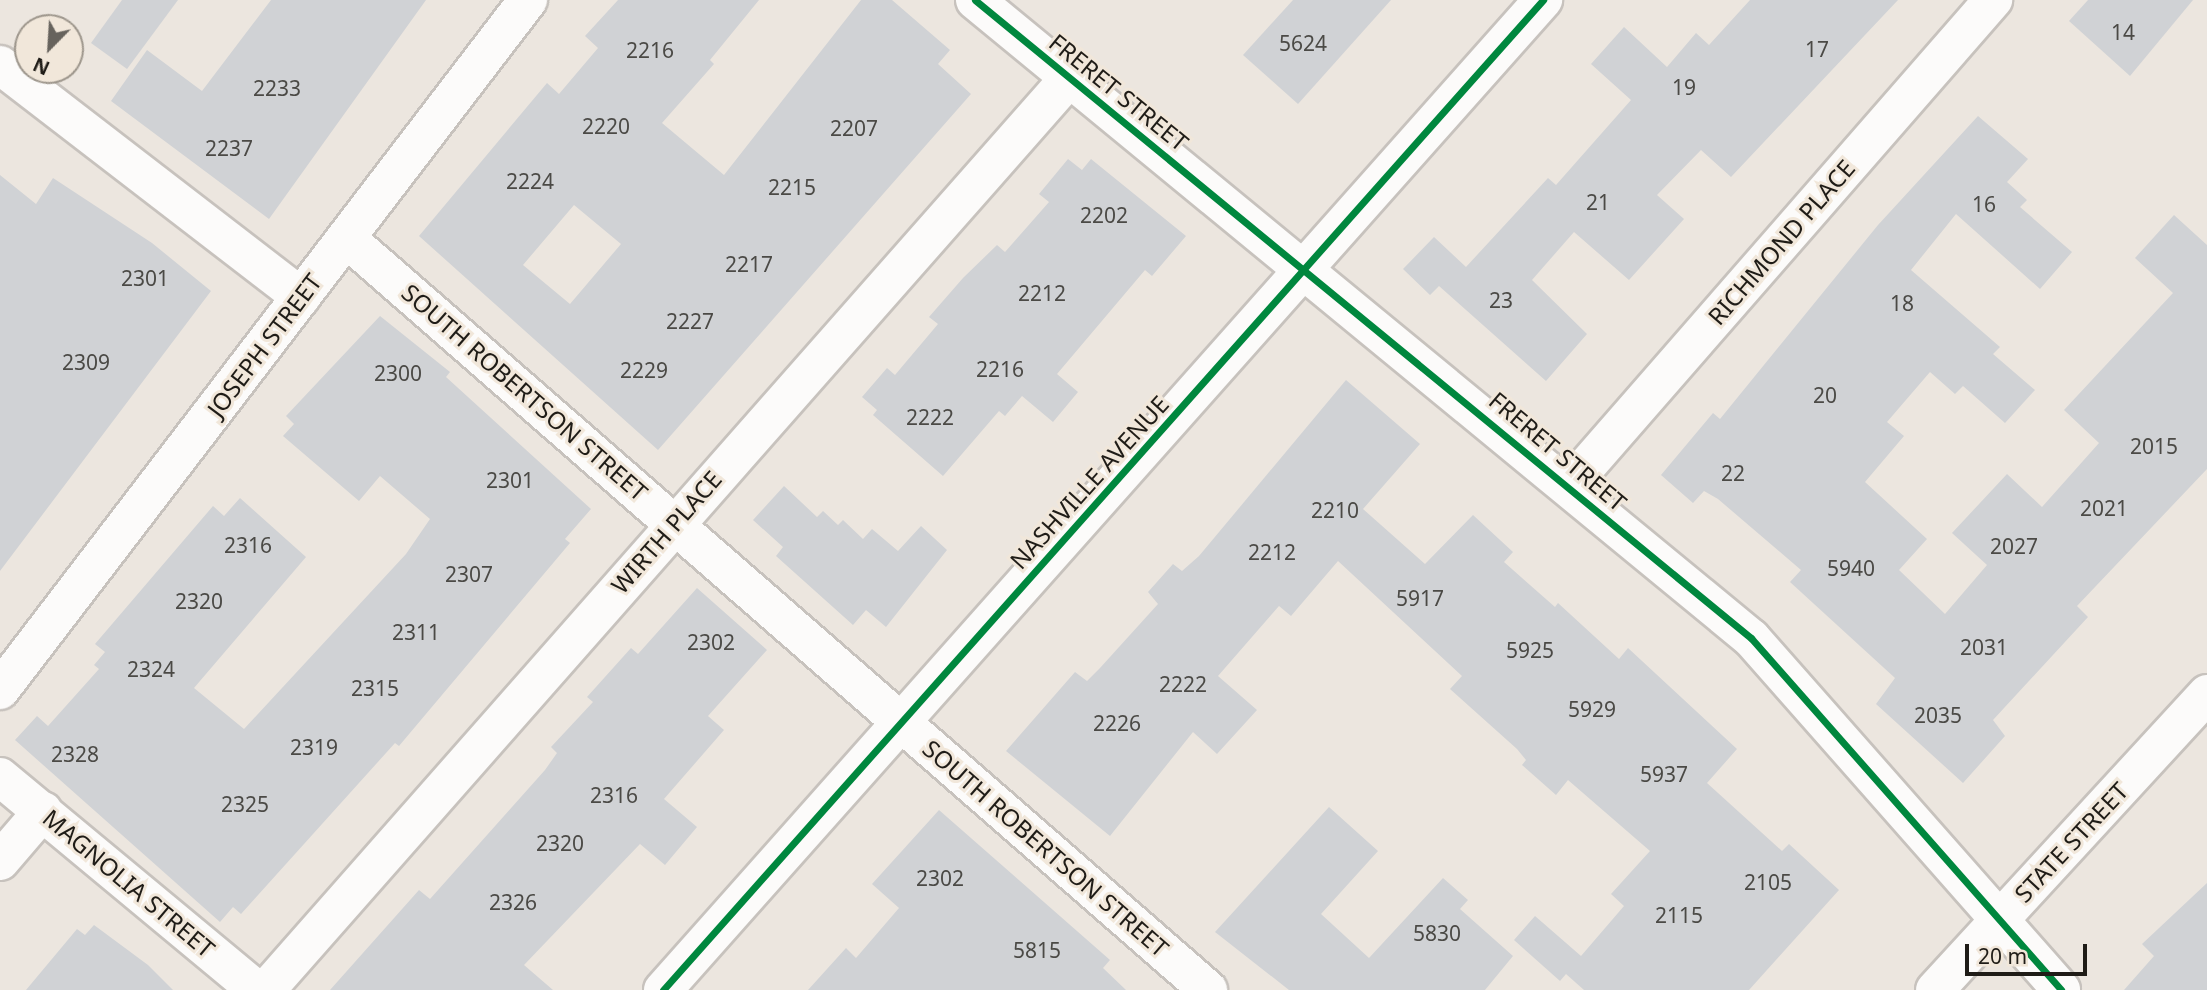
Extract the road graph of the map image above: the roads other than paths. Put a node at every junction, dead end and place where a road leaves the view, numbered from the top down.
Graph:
1 (528, 0) edge
2 (975, 0) edge
3 (1543, 0) edge
4 (1993, 0) edge
5 (0, 65) edge
6 (1070, 78) junction
7 (346, 238) junction
8 (1306, 268) junction
9 (300, 297) junction
10 (1570, 485) junction
11 (676, 520) junction
12 (0, 690) edge
13 (2207, 694) edge
14 (902, 721) junction
15 (0, 777) edge
16 (43, 811) junction
17 (0, 861) edge
18 (2000, 919) junction
19 (257, 990) edge
20 (266, 990) edge
21 (663, 990) edge
22 (1208, 990) edge
23 (1935, 990) edge
24 (2061, 990) edge

1 - 7 street, JOSEPH STREET
2 - 6 street, FRERET STREET
3 - 8 street, NASHVILLE AVENUE
4 - 10 street, RICHMOND PLACE
5 - 9 street
6 - 8 street, FRERET STREET
6 - 11 street, WIRTH PLACE
7 - 9 street, JOSEPH STREET
7 - 11 street, SOUTH ROBERTSON STREET
8 - 10 street, FRERET STREET
8 - 14 street, NASHVILLE AVENUE
9 - 12 street, JOSEPH STREET
10 - 18 street, FRERET STREET
11 - 14 street, SOUTH ROBERTSON STREET
11 - 20 street, WIRTH PLACE
13 - 18 street, STATE STREET
14 - 21 street, NASHVILLE AVENUE
14 - 22 street, SOUTH ROBERTSON STREET
15 - 16 street, MAGNOLIA STREET
16 - 17 street
16 - 19 street, MAGNOLIA STREET
18 - 23 street, STATE STREET
18 - 24 street, FRERET STREET

